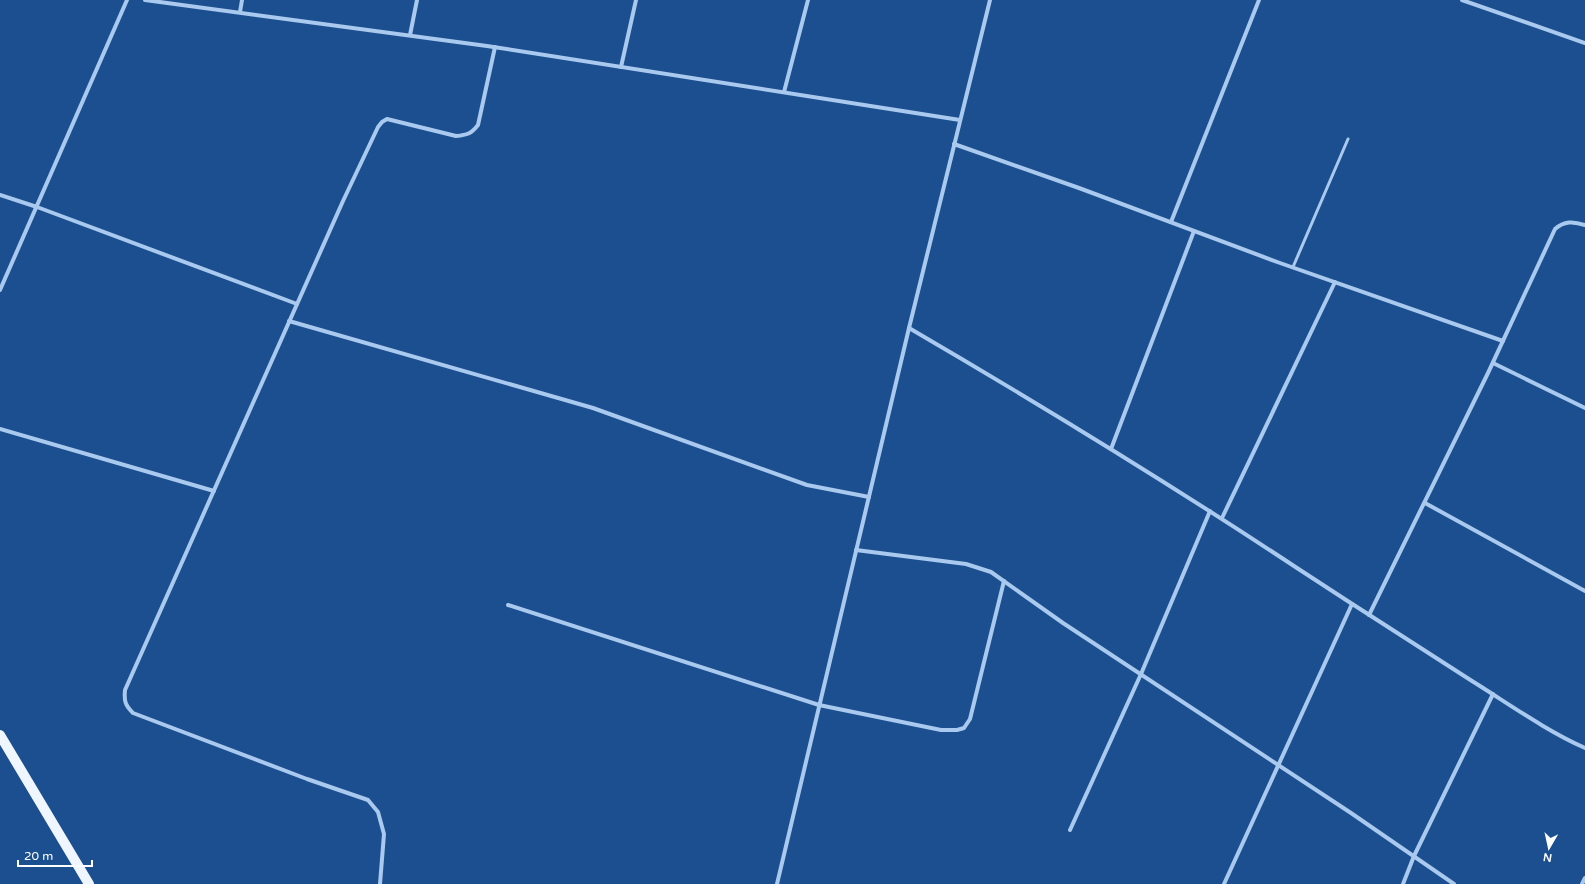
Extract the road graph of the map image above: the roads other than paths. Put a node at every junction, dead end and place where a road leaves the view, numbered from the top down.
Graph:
1 (128, 0) edge
2 (145, 0) edge
3 (242, 0) edge
4 (417, 0) edge
5 (636, 0) edge
6 (808, 0) edge
7 (990, 0) edge
8 (1259, 0) edge
9 (1462, 0) edge
10 (240, 12) junction
11 (410, 35) junction
12 (1585, 43) edge
13 (495, 47) junction
14 (621, 67) junction
15 (784, 92) junction
16 (960, 120) junction
17 (1348, 139) dead end
18 (954, 144) junction
19 (0, 195) edge
20 (37, 207) junction
21 (1171, 222) junction
22 (1585, 225) edge
23 (1194, 231) junction
24 (1293, 267) junction
25 (1336, 282) junction
26 (0, 290) edge
27 (297, 304) junction
28 (289, 321) junction
29 (909, 328) junction
30 (1503, 341) junction
31 (1493, 364) junction
32 (1585, 408) edge
33 (0, 429) edge
34 (1111, 449) junction
35 (214, 491) junction
36 (869, 497) junction
37 (1425, 503) junction
38 (1210, 511) junction
39 (1222, 518) junction
40 (856, 550) junction
41 (1004, 581) junction
42 (1585, 591) edge
43 (1352, 604) junction
44 (508, 605) dead end
45 (1369, 615) junction
46 (1141, 674) junction
47 (1493, 694) junction
48 (819, 705) junction
49 (0, 736) edge
50 (1585, 748) edge
51 (1278, 765) junction
52 (1070, 830) dead end
53 (1414, 856) junction
54 (1585, 878) edge
55 (89, 884) edge
56 (380, 884) edge
57 (777, 884) edge
58 (1224, 884) edge
59 (1403, 884) edge
60 (1454, 884) edge
61 (1582, 884) edge

1 - 20 street
2 - 10 street
3 - 10 street
4 - 11 street
5 - 14 street
6 - 15 street
7 - 16 street
8 - 21 street
9 - 12 street
10 - 11 street
11 - 13 street
13 - 14 street
13 - 27 street
14 - 15 street
15 - 16 street
16 - 18 street
17 - 24 lane
18 - 21 street
18 - 29 street
19 - 20 street
20 - 26 street
20 - 27 street
21 - 23 street
22 - 30 street
23 - 24 street
23 - 34 street
24 - 25 street
25 - 30 street
25 - 39 street
27 - 28 street
28 - 35 street
28 - 36 street
29 - 34 street
29 - 36 street
30 - 31 street
31 - 32 street
31 - 37 street
33 - 35 street
34 - 38 street
35 - 56 street
36 - 40 street
37 - 42 street
37 - 45 street
38 - 39 street
38 - 46 street
39 - 43 street
40 - 41 street
40 - 48 street
41 - 46 street
41 - 48 street
43 - 45 street
43 - 51 street
44 - 48 street
45 - 47 street
46 - 51 street
46 - 52 street
47 - 50 street
47 - 53 street
48 - 57 street
49 - 55 main road
51 - 53 street
51 - 58 street
53 - 59 street
53 - 60 street
54 - 61 street

